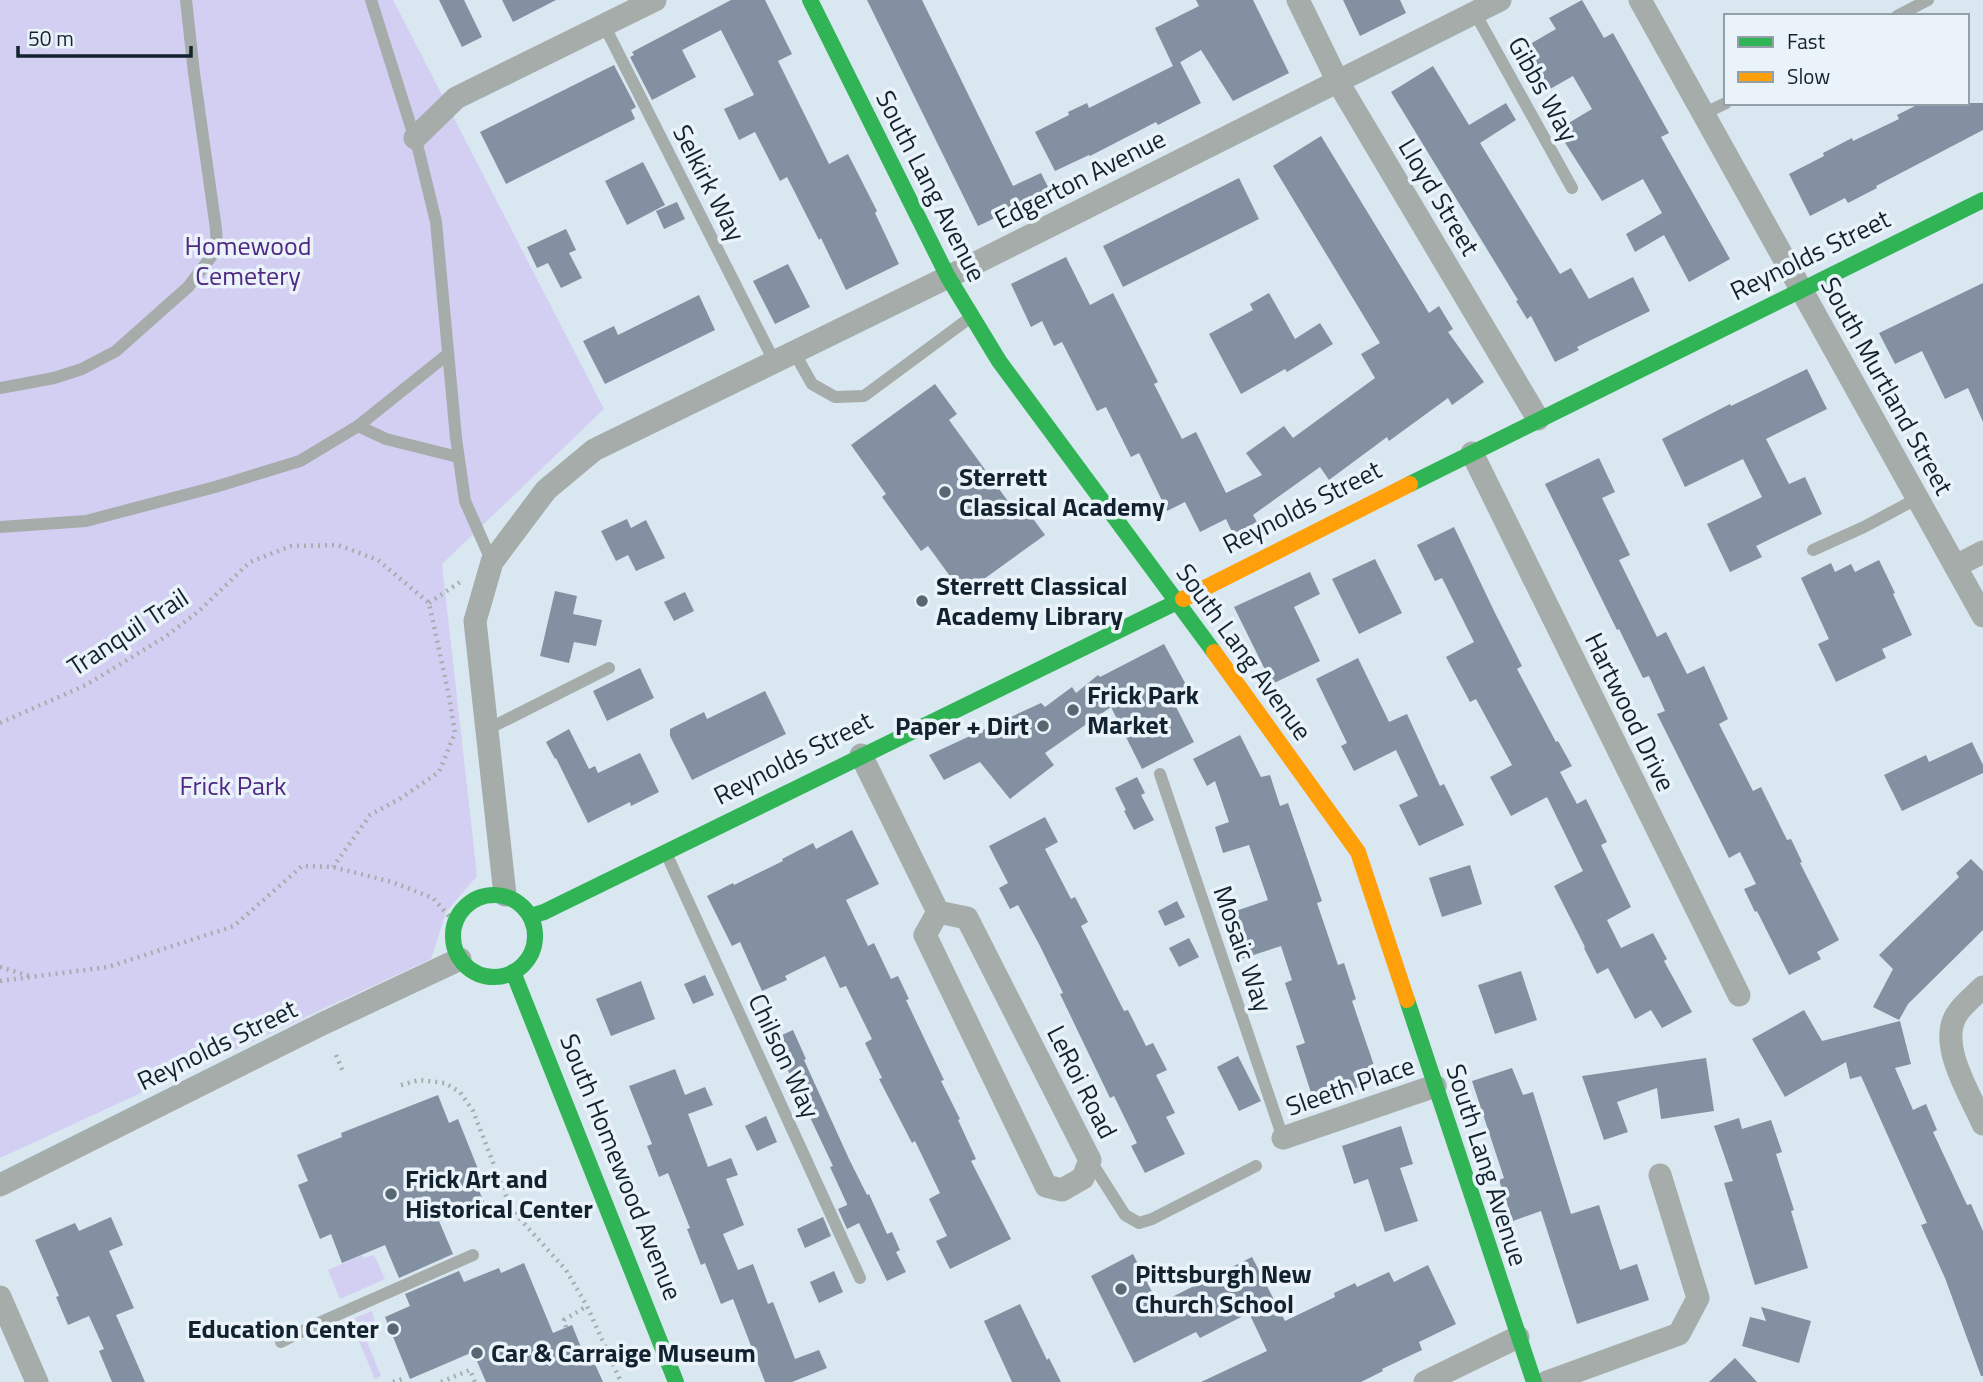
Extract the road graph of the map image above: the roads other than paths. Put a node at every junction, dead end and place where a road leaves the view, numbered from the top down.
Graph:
1 (186, 0) edge
2 (371, 0) edge
3 (654, 0) edge
4 (810, 0) edge
5 (1298, 0) edge
6 (1500, 0) edge
7 (1640, 0) edge
8 (1928, 0) edge
9 (1475, 13) junction
10 (1901, 14) edge
11 (604, 25) junction
12 (1338, 82) junction
13 (1724, 104) edge
14 (1703, 114) junction
15 (415, 138) junction
16 (1572, 188) dead end
17 (1983, 200) edge
18 (948, 277) junction
19 (1802, 290) junction
20 (971, 317) junction
21 (448, 354) junction
22 (784, 357) junction
23 (0, 388) edge
24 (1538, 419) junction
25 (358, 426) junction
26 (1472, 453) junction
27 (458, 457) junction
28 (1918, 498) junction
29 (0, 527) edge
30 (1813, 550) dead end
31 (1983, 552) edge
32 (492, 562) junction
33 (1956, 566) junction
34 (1178, 601) junction
35 (1983, 616) edge
36 (609, 668) dead end
37 (485, 731) junction
38 (861, 755) junction
39 (1160, 774) dead end
40 (666, 853) junction
41 (505, 895) junction
42 (938, 912) junction
43 (531, 916) junction
44 (460, 959) junction
45 (513, 972) junction
46 (1983, 988) edge
47 (1740, 995) dead end
48 (1435, 1086) junction
49 (1983, 1124) edge
50 (1283, 1138) joint
51 (1090, 1160) junction
52 (1256, 1166) dead end
53 (1660, 1175) dead end
54 (0, 1185) edge
55 (473, 1255) dead end
56 (860, 1278) dead end
57 (0, 1297) edge
58 (1518, 1337) junction
59 (281, 1342) dead end
60 (37, 1382) edge
61 (676, 1382) edge
62 (1425, 1382) edge
63 (1534, 1382) edge
64 (1547, 1382) edge

1 - 23 lane
2 - 15 lane
3 - 11 street
4 - 18 street, South Lang Avenue
5 - 12 street, Lloyd Street
6 - 9 street, Edgerton Avenue
7 - 14 street, South Murtland Street
8 - 10 lane
9 - 12 street, Edgerton Avenue
9 - 16 lane, Gibbs Way
11 - 15 street
11 - 22 lane, Selkirk Way
12 - 18 street, Edgerton Avenue
12 - 24 street, Lloyd Street
13 - 14 lane
14 - 19 street, South Murtland Street
15 - 21 lane
17 - 19 street, Reynolds Street
18 - 20 street, South Lang Avenue
18 - 22 street, Edgerton Avenue
19 - 24 street, Reynolds Street
19 - 28 street, South Murtland Street
20 - 22 lane, Selkirk Way
20 - 34 street, South Lang Avenue
21 - 25 lane
21 - 27 lane
22 - 32 street, Edgerton Avenue
24 - 26 street, Reynolds Street
25 - 27 lane
25 - 29 lane
26 - 34 street, Reynolds Street
26 - 47 street, Hartwood Drive
27 - 32 lane
28 - 30 lane
28 - 33 street, South Murtland Street
31 - 33 street
32 - 37 street
33 - 35 street, South Murtland Street
34 - 38 street, Reynolds Street
34 - 48 street, South Lang Avenue
36 - 37 lane
37 - 41 street
38 - 40 street, Reynolds Street
38 - 42 street
39 - 50 lane, Mosaic Way
40 - 43 street, Reynolds Street
40 - 56 lane, Chilson Way
41 - 43 street
41 - 44 street
42 - 51 street, LeRoi Road
42 - 51 street, LeRoi Road
43 - 45 street
44 - 45 street
44 - 54 street, Reynolds Street
45 - 61 street, South Homewood Avenue
46 - 49 street
48 - 50 street, Sleeth Place
48 - 58 street, South Lang Avenue
51 - 52 lane
53 - 64 street
55 - 59 lane
57 - 60 street
58 - 62 street
58 - 63 street, South Lang Avenue

